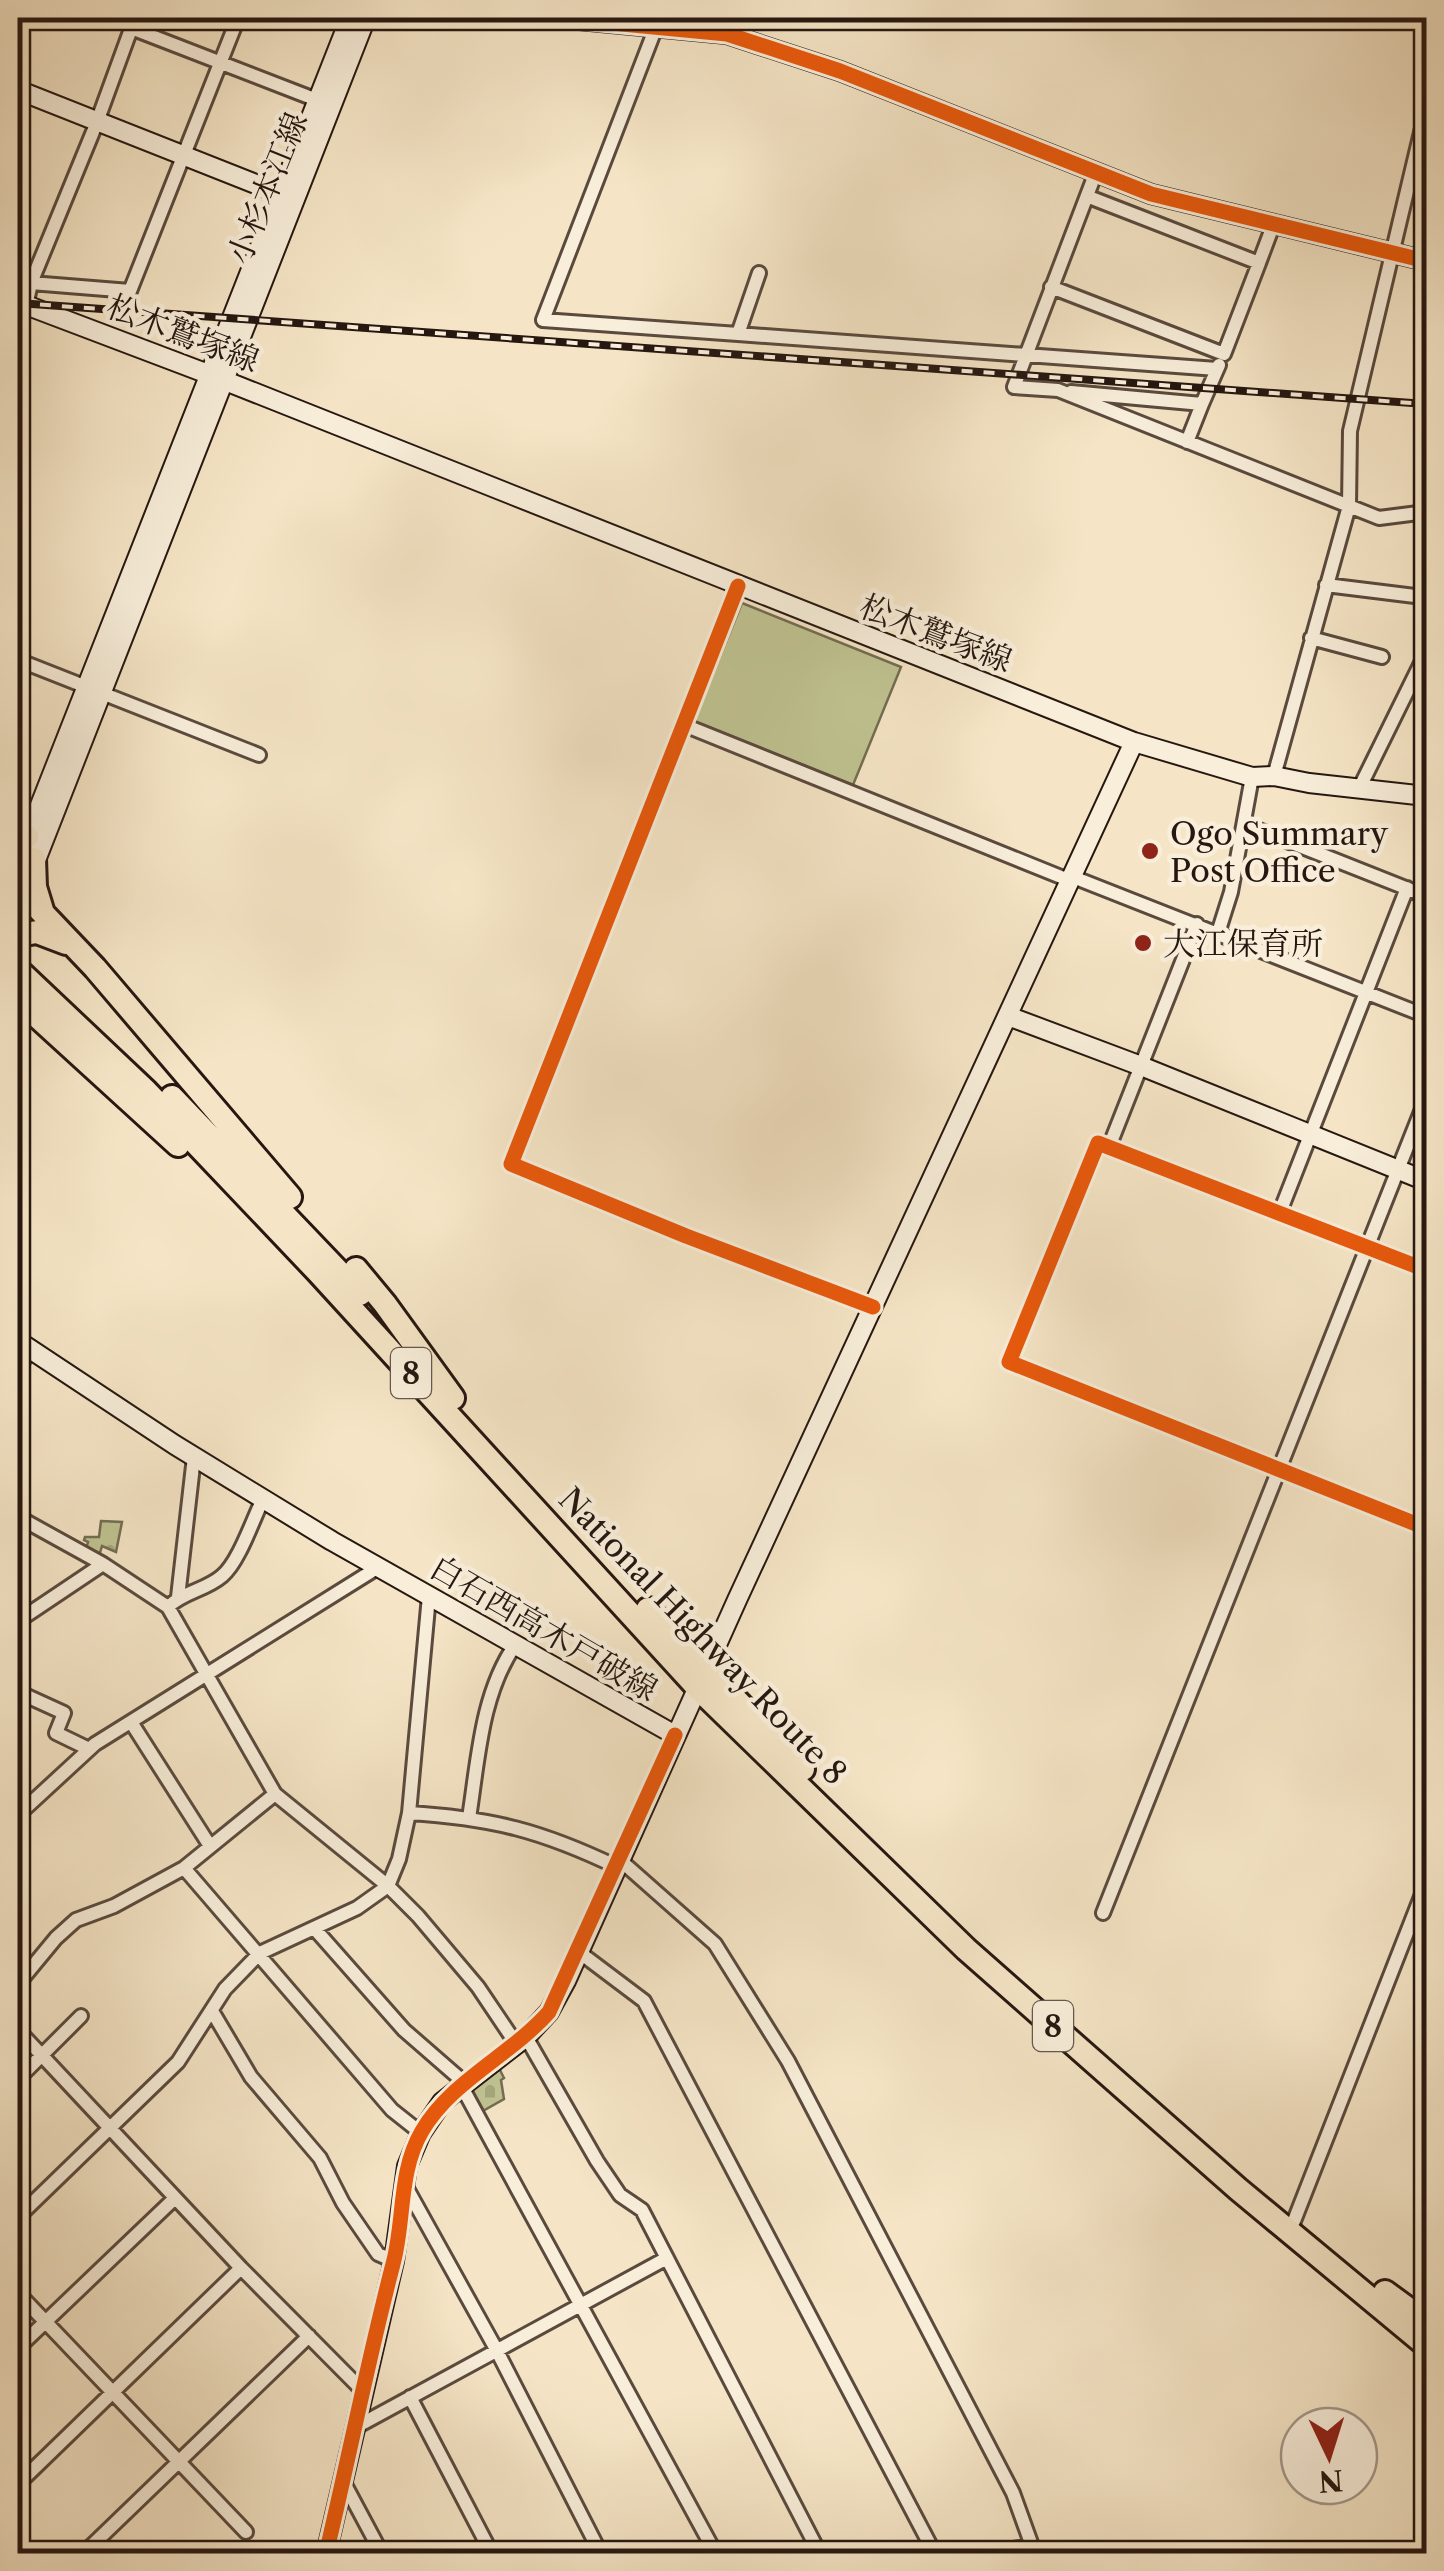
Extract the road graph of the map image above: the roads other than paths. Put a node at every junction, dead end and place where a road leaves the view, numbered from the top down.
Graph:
1 (238, 18) edge
2 (350, 18) edge
3 (366, 18) edge
4 (562, 18) edge
5 (133, 22) edge
6 (665, 24) edge
7 (220, 63) junction
8 (18, 90) edge
9 (317, 100) junction
10 (1426, 111) edge
11 (97, 122) junction
12 (182, 157) junction
13 (1096, 172) junction
14 (280, 194) junction
15 (1088, 197) junction
16 (1274, 223) junction
17 (1392, 253) junction
18 (1426, 262) edge
19 (1259, 263) junction
20 (759, 273) dead end
21 (31, 283) junction
22 (1051, 287) junction
23 (22, 304) edge
24 (738, 334) junction
25 (1224, 354) junction
26 (1026, 356) junction
27 (1217, 369) junction
28 (216, 377) junction
29 (1058, 390) junction
30 (1202, 404) junction
31 (1186, 442) junction
32 (1349, 506) junction
33 (1426, 512) edge
34 (1326, 585) junction
35 (738, 586) junction
36 (1426, 612) edge
37 (1311, 638) junction
38 (1426, 653) edge
39 (1382, 658) dead end
40 (18, 660) edge
41 (92, 690) junction
42 (684, 726) junction
43 (1134, 742) junction
44 (258, 755) dead end
45 (1274, 776) junction
46 (1252, 777) junction
47 (1360, 787) junction
48 (1426, 796) edge
49 (1244, 824) junction
50 (24, 850) edge
51 (1072, 879) junction
52 (1407, 888) junction
53 (19, 895) edge
54 (1426, 896) edge
55 (46, 916) junction
56 (1196, 924) junction
57 (1218, 933) junction
58 (18, 935) edge
59 (78, 949) junction
60 (18, 951) edge
61 (18, 970) edge
62 (1366, 994) junction
63 (18, 999) edge
64 (28, 1016) edge
65 (1008, 1016) junction
66 (1426, 1016) edge
67 (122, 1058) junction
68 (1142, 1066) junction
69 (1426, 1099) edge
70 (1310, 1134) junction
71 (1108, 1147) junction
72 (1400, 1171) junction
73 (1426, 1181) edge
74 (1280, 1212) junction
75 (1367, 1246) junction
76 (1426, 1270) edge
77 (873, 1307) junction
78 (23, 1345) edge
79 (18, 1373) edge
80 (412, 1374) junction
81 (453, 1398) junction
82 (194, 1456) junction
83 (1281, 1470) junction
84 (263, 1499) junction
85 (18, 1518) edge
86 (1426, 1528) edge
87 (103, 1564) junction
88 (377, 1568) junction
89 (429, 1596) junction
90 (172, 1602) junction
91 (18, 1621) edge
92 (514, 1645) junction
93 (204, 1676) junction
94 (702, 1679) junction
95 (18, 1692) edge
96 (131, 1722) junction
97 (680, 1725) junction
98 (89, 1750) junction
99 (275, 1794) junction
100 (409, 1813) junction
101 (18, 1815) edge
102 (469, 1818) junction
103 (210, 1846) junction
104 (618, 1863) junction
105 (184, 1868) junction
106 (1426, 1884) edge
107 (388, 1886) junction
108 (1103, 1912) dead end
109 (314, 1928) junction
110 (260, 1952) junction
111 (579, 1952) junction
112 (18, 1984) edge
113 (212, 2011) junction
114 (81, 2016) dead end
115 (18, 2030) edge
116 (522, 2041) junction
117 (41, 2055) junction
118 (18, 2078) edge
119 (464, 2085) junction
120 (111, 2128) junction
121 (420, 2133) junction
122 (404, 2183) junction
123 (175, 2198) junction
124 (18, 2218) edge
125 (1294, 2221) junction
126 (667, 2258) junction
127 (394, 2261) junction
128 (240, 2268) junction
129 (18, 2293) edge
130 (582, 2303) junction
131 (45, 2322) junction
132 (1426, 2322) edge
133 (309, 2336) junction
134 (1426, 2345) edge
135 (18, 2348) edge
136 (496, 2349) junction
137 (112, 2392) junction
138 (364, 2392) junction
139 (410, 2397) junction
140 (356, 2427) junction
141 (179, 2461) junction
142 (343, 2481) junction
143 (18, 2484) edge
144 (246, 2532) dead end
145 (1033, 2550) edge
146 (83, 2554) edge
147 (326, 2554) edge
148 (382, 2554) edge
149 (492, 2554) edge
150 (601, 2554) edge
151 (716, 2554) edge
152 (820, 2554) edge
153 (936, 2554) edge
154 (984, 2554) edge

1 - 7 street
2 - 9 main road, 小杉本江線
3 - 28 main road, 小杉本江線
4 - 6 main road
5 - 7 street
5 - 11 street
6 - 13 main road
6 - 24 street
7 - 9 street
7 - 12 street
8 - 11 main road
9 - 14 main road, 小杉本江線
10 - 17 street
11 - 12 main road
11 - 21 street
12 - 14 main road
12 - 21 street
13 - 15 street
13 - 16 main road
14 - 28 main road, 小杉本江線
15 - 19 street
15 - 22 street
16 - 17 main road
16 - 19 street
17 - 18 main road
17 - 32 street
19 - 25 street
20 - 24 street
21 - 23 street
22 - 25 street
22 - 26 street
23 - 28 main road, 松木鷲塚線
24 - 26 street
25 - 27 street
26 - 27 street
26 - 29 street
27 - 30 street
28 - 35 main road, 松木鷲塚線
28 - 41 main road
29 - 30 street
29 - 31 street
30 - 31 street
31 - 32 street
32 - 33 street
32 - 34 street
34 - 36 street
34 - 37 street
35 - 42 street
35 - 43 main road, 松木鷲塚線
37 - 39 street
37 - 45 street
38 - 47 street
40 - 41 street
41 - 44 street
41 - 50 main road
42 - 51 street
42 - 77 street
43 - 46 main road
43 - 51 main road
45 - 46 main road
45 - 47 main road
46 - 49 street
47 - 48 main road
49 - 52 street
49 - 57 street
50 - 53 main road
50 - 55 highway
51 - 56 street
51 - 65 main road
52 - 54 street
52 - 62 street
53 - 55 highway
55 - 59 highway
56 - 57 street
56 - 68 street
57 - 62 street
58 - 59 highway
59 - 81 highway
60 - 67 highway, National Highway Route 8 / 8
61 - 67 highway, National Highway Route 8 / 8
62 - 66 street
62 - 70 street
63 - 64 highway
64 - 80 highway
65 - 68 main road
65 - 77 main road, 白石西高木戸破線
67 - 80 highway, National Highway Route 8 / 8
67 - 81 highway, National Highway Route 8 / 8
68 - 70 main road
68 - 71 street
69 - 72 street
70 - 72 main road
70 - 74 street
71 - 74 street
71 - 83 street
72 - 73 main road
72 - 75 street
74 - 75 street
75 - 76 street
75 - 83 street
77 - 94 main road, 白石西高木戸破線
78 - 79 street
78 - 82 main road, 白石西高木戸破線
80 - 94 highway, National Highway Route 8 / 8
81 - 94 highway, National Highway Route 8 / 8
82 - 84 main road, 白石西高木戸破線
82 - 90 street
83 - 86 street
83 - 108 street
84 - 88 main road, 白石西高木戸破線
84 - 90 street
85 - 87 street
87 - 90 street
87 - 91 street
88 - 89 main road, 白石西高木戸破線
88 - 93 street
89 - 92 main road, 白石西高木戸破線
89 - 100 street
90 - 93 street
92 - 97 main road, 白石西高木戸破線
92 - 102 street
93 - 96 street
93 - 99 street
94 - 97 main road, 白石西高木戸破線
94 - 125 highway, National Highway Route 8 / 8
94 - 134 highway, National Highway Route 8 / 8
95 - 98 street
96 - 98 street
96 - 103 street
97 - 104 main road
98 - 101 street
99 - 103 street
99 - 107 street
100 - 102 street
100 - 107 street
102 - 104 street
103 - 105 street
104 - 111 main road
104 - 145 street
105 - 110 street
105 - 112 street
106 - 125 street
107 - 109 street
107 - 116 street
109 - 110 street
109 - 119 street
110 - 113 street
110 - 121 street
111 - 116 main road
111 - 153 street
113 - 120 street
113 - 127 street
114 - 117 street
115 - 117 street
116 - 119 main road
116 - 126 street
117 - 118 street
117 - 120 street
119 - 121 main road
119 - 130 street
120 - 123 street
120 - 124 street
121 - 122 main road
122 - 127 main road
122 - 136 street
123 - 128 street
123 - 131 street
125 - 132 highway, National Highway Route 8 / 8
126 - 130 street
126 - 152 street
127 - 138 main road
128 - 133 street
128 - 137 street
129 - 131 street
130 - 136 street
130 - 151 street
131 - 135 street
131 - 137 street
133 - 138 street
133 - 141 street
136 - 139 street
136 - 150 street
137 - 141 street
137 - 143 street
138 - 140 main road
139 - 140 street
139 - 149 street
140 - 142 main road
141 - 144 street
141 - 146 street
142 - 147 main road
142 - 148 street
145 - 154 street

